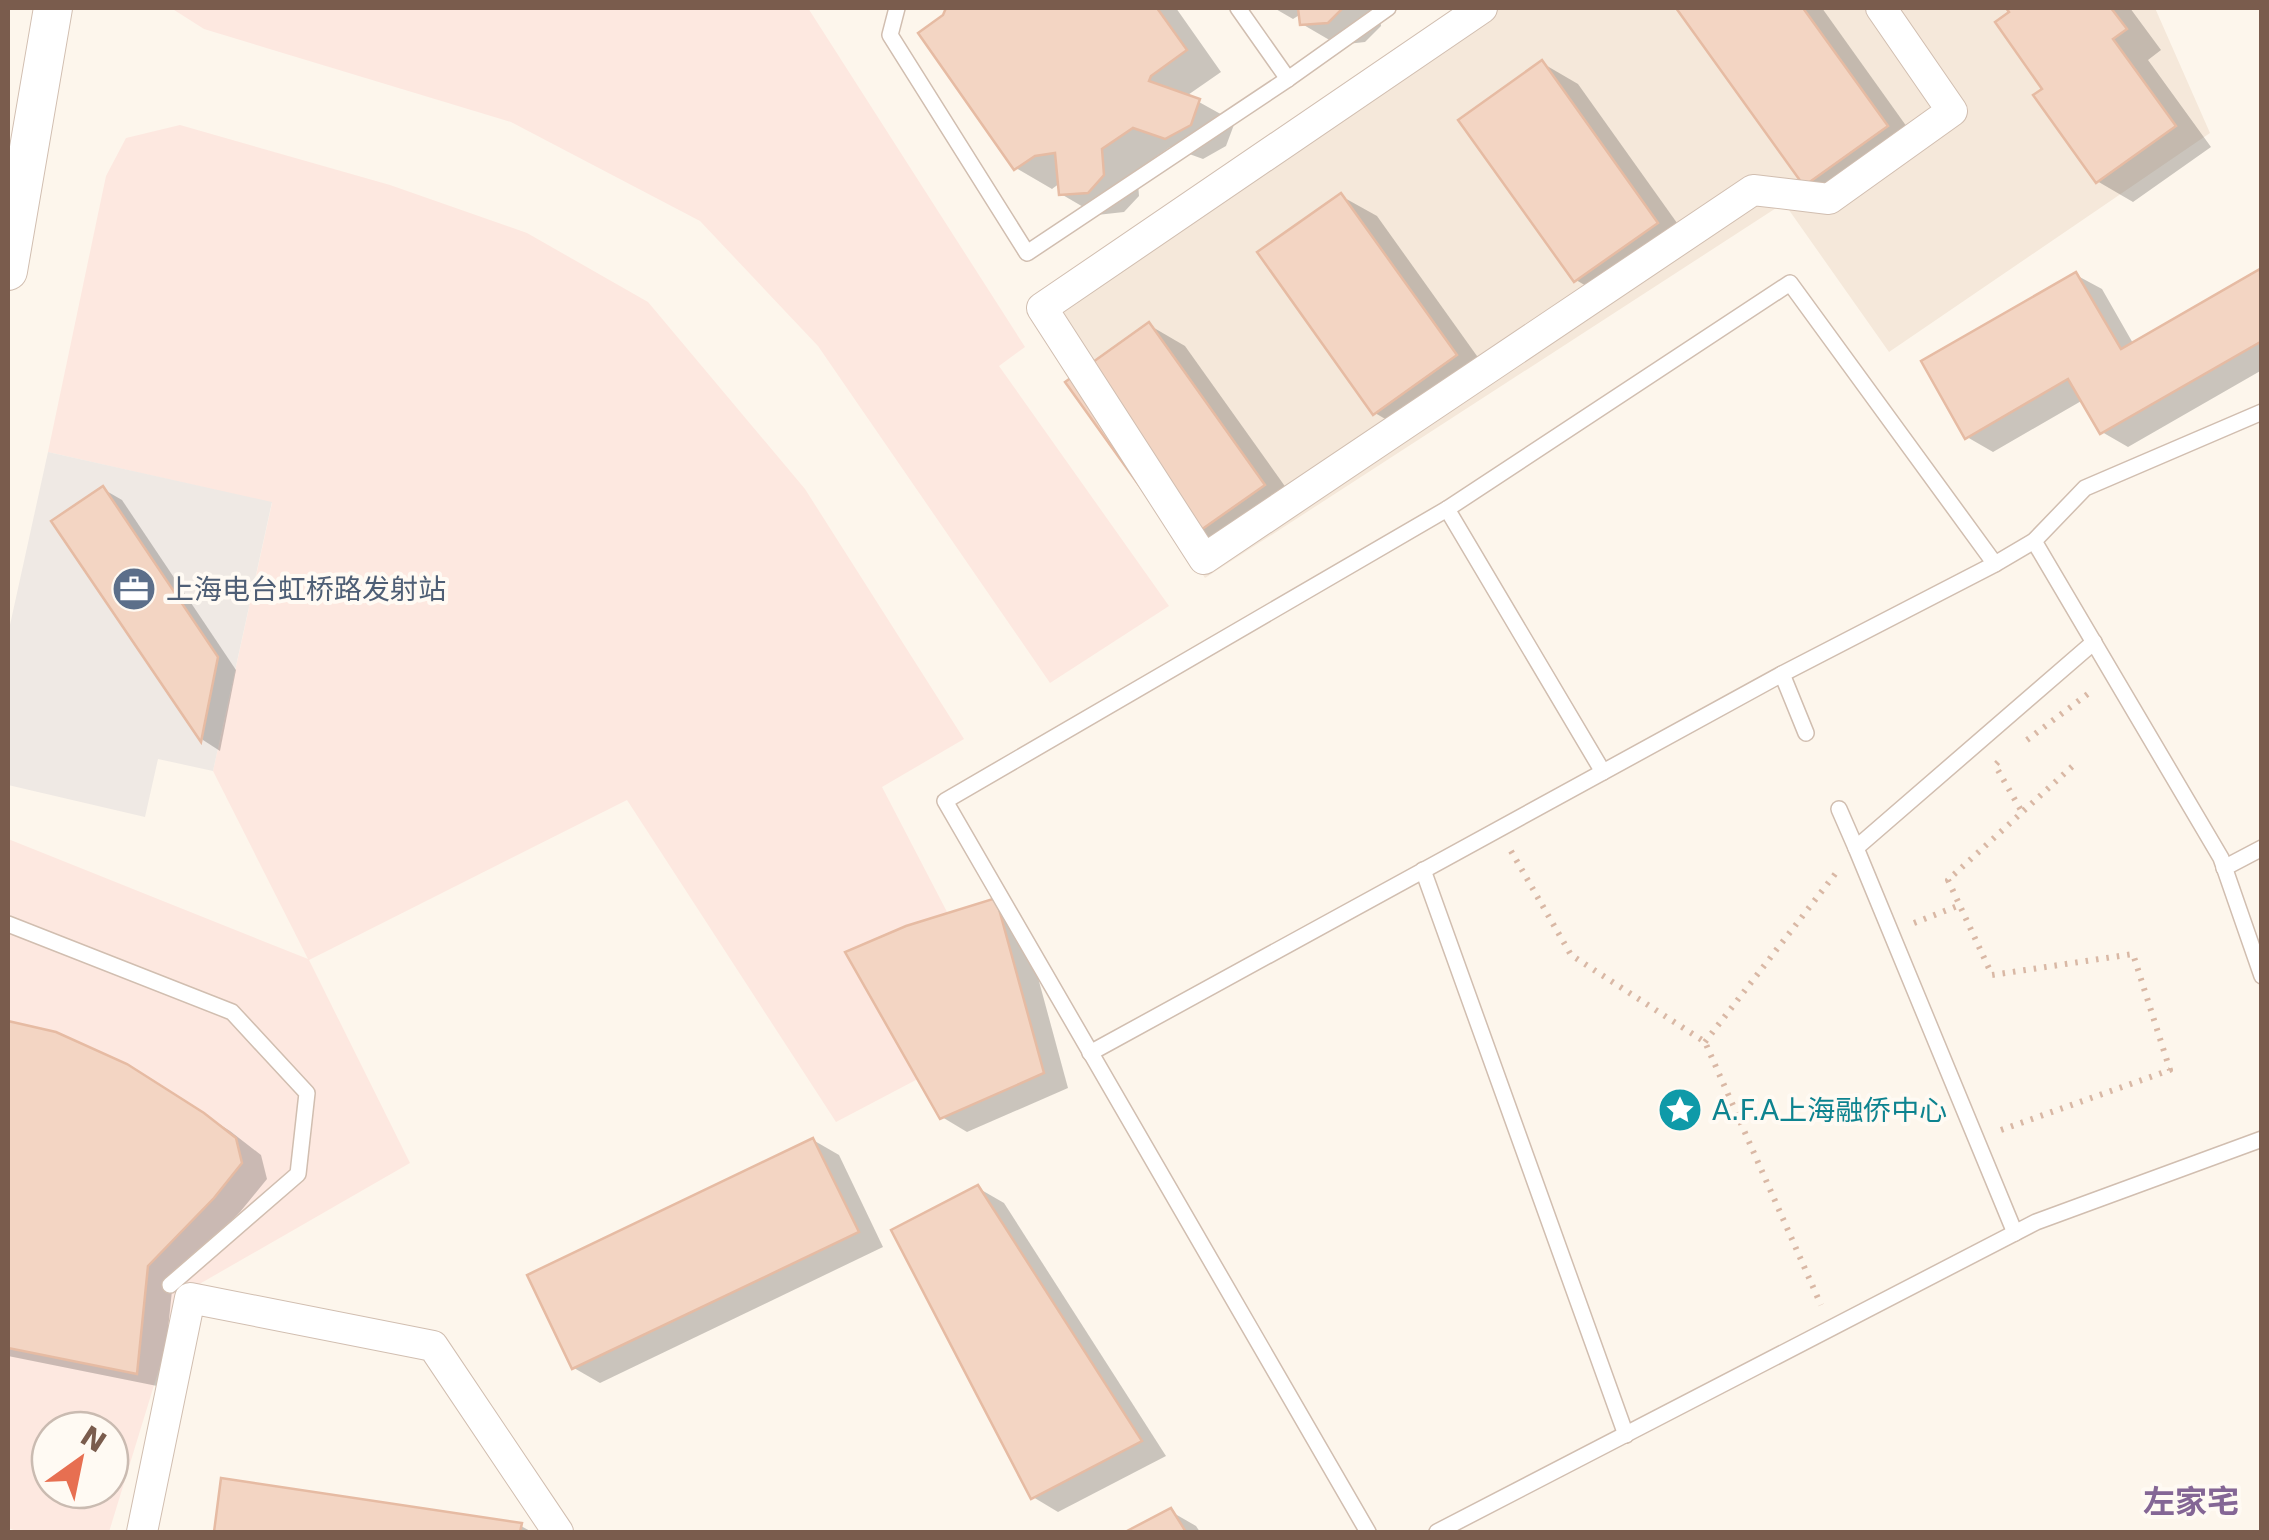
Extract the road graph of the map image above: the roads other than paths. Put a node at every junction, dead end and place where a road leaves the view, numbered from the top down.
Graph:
1 (53, 8) edge
2 (897, 8) edge
3 (1238, 8) edge
4 (1388, 8) edge
5 (1482, 8) edge
6 (1881, 8) edge
7 (1288, 80) junction
8 (8, 272) edge
9 (2262, 412) edge
10 (1447, 509) junction
11 (2034, 541) junction
12 (1995, 564) junction
13 (2094, 642) junction
14 (1782, 674) junction
15 (1806, 732) dead end
16 (1603, 772) junction
17 (1839, 809) dead end
18 (1856, 848) junction
19 (2262, 848) edge
20 (2224, 868) junction
21 (1423, 870) junction
22 (8, 924) edge
23 (2262, 976) edge
24 (1090, 1054) junction
25 (2262, 1139) edge
26 (2016, 1233) junction
27 (170, 1285) dead end
28 (1626, 1435) junction
29 (142, 1532) edge
30 (558, 1532) edge
31 (1368, 1532) edge
32 (1437, 1532) edge

1 - 8 street
2 - 7 lane
3 - 7 lane
4 - 7 lane
5 - 6 street
9 - 11 lane
10 - 12 lane
10 - 16 lane
10 - 24 lane
11 - 12 lane
11 - 13 lane
12 - 14 lane
13 - 18 lane
13 - 20 lane
14 - 15 lane
14 - 16 lane
16 - 21 lane
17 - 18 lane
18 - 26 lane
19 - 20 lane
20 - 23 lane
21 - 24 lane
21 - 28 lane
22 - 27 lane
24 - 31 lane
25 - 26 lane
26 - 28 lane
28 - 32 lane
29 - 30 street

